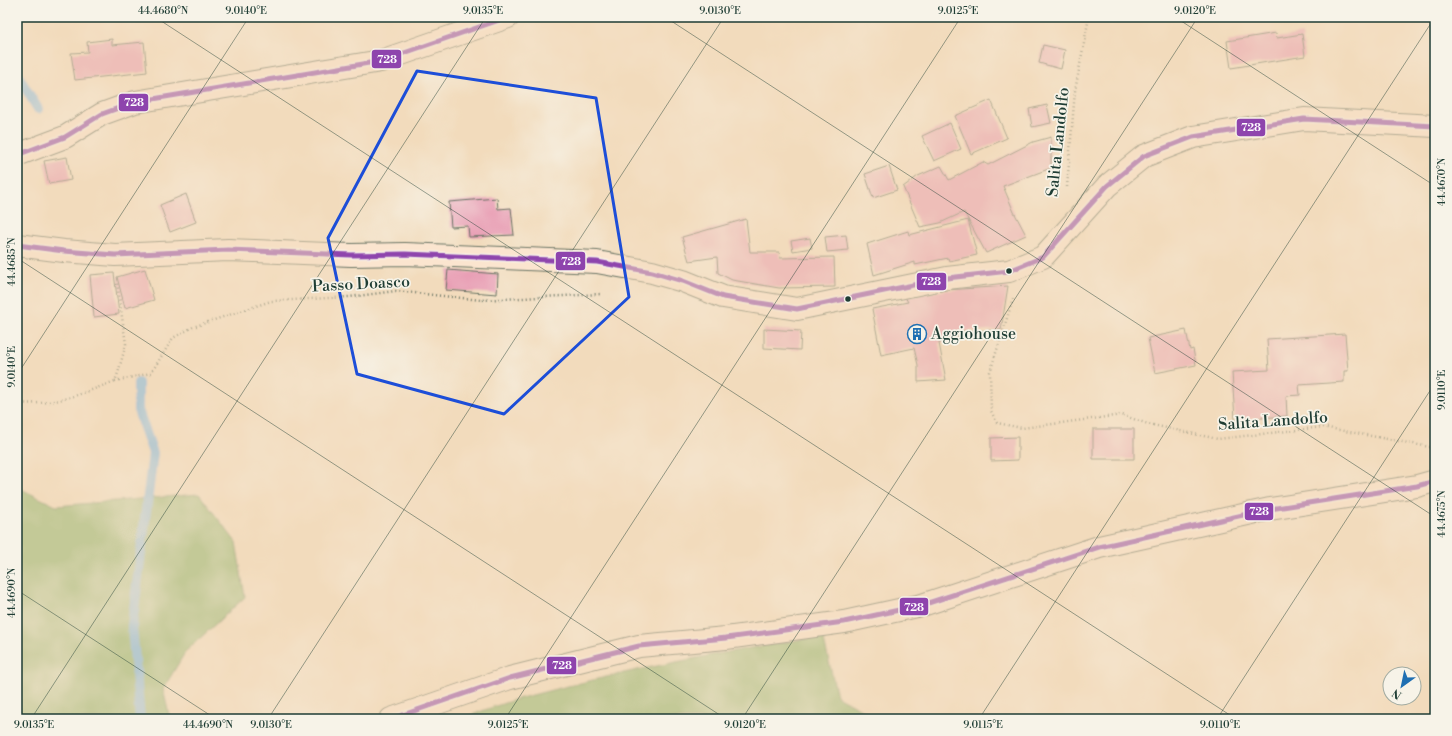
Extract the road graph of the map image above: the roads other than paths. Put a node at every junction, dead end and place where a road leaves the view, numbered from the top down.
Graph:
1 (508, 17) edge
2 (1435, 126) edge
3 (17, 155) edge
4 (17, 245) edge
5 (1435, 480) edge
6 (391, 719) edge

1 - 3 main road
2 - 4 main road
5 - 6 main road

